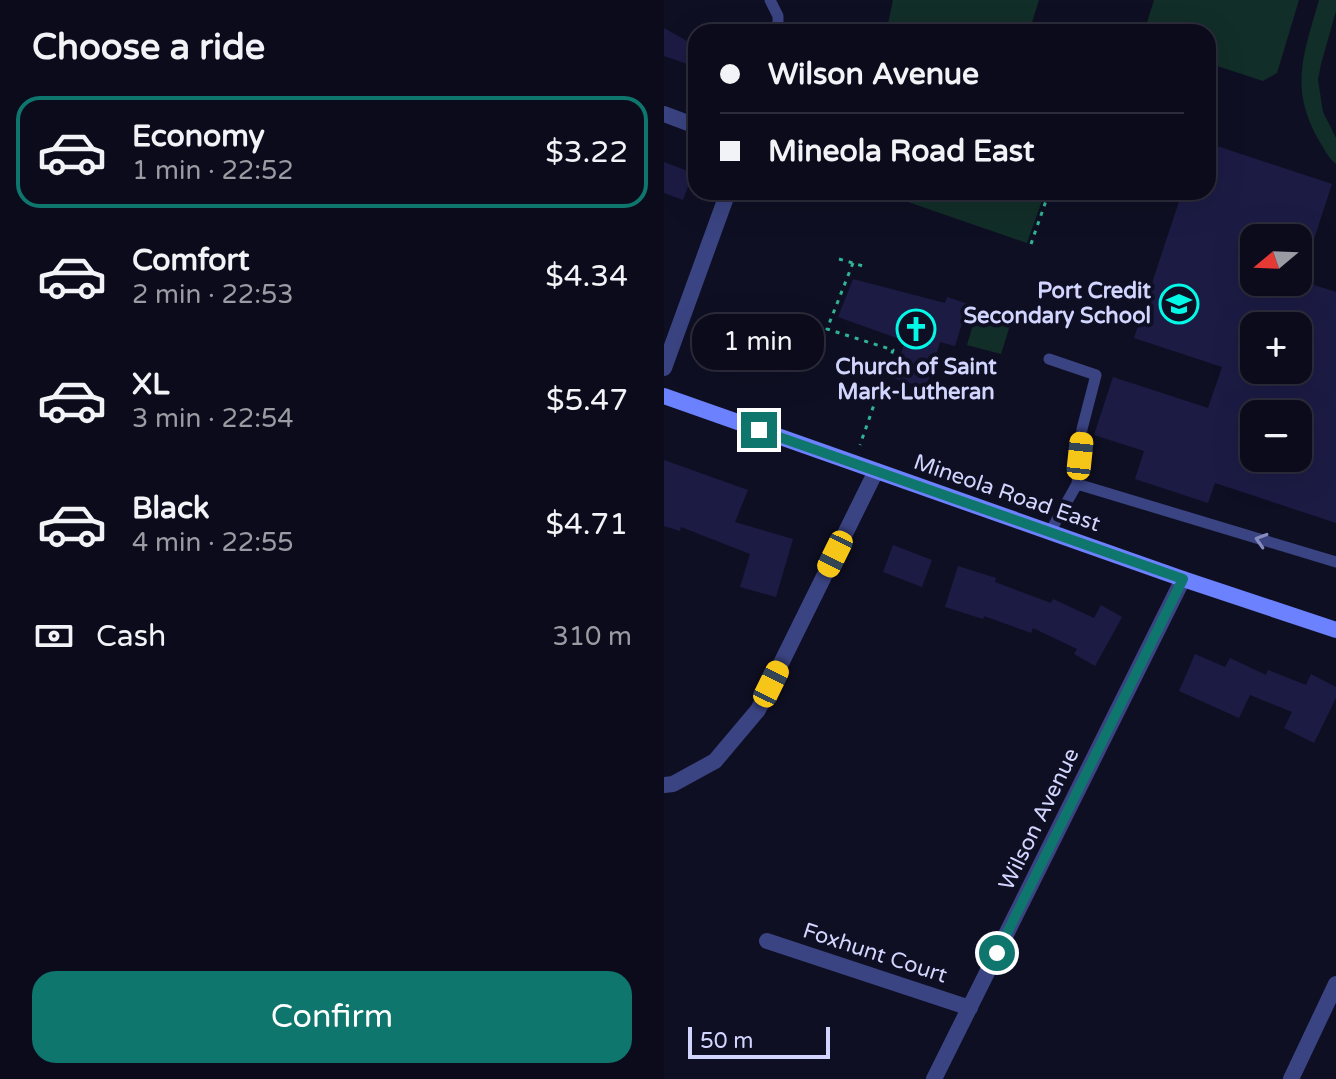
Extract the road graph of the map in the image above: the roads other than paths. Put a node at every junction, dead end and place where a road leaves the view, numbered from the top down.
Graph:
1 (770, 0) edge
2 (778, 24) edge
3 (664, 114) edge
4 (688, 123) edge
5 (725, 200) edge
6 (1049, 359) dead end
7 (664, 368) edge
8 (664, 396) edge
9 (876, 471) junction
10 (1077, 484) junction
11 (1050, 532) junction
12 (1336, 562) edge
13 (1183, 579) junction
14 (1336, 630) edge
15 (664, 785) edge
16 (767, 941) dead end
17 (1336, 984) edge
18 (970, 1008) junction
19 (934, 1079) edge
20 (1291, 1079) edge

1 - 2 lane
3 - 4 street
5 - 7 street
6 - 10 lane
8 - 9 street, Mineola Road East
9 - 11 street, Mineola Road East
9 - 15 street
10 - 11 lane
12 -> 10 lane
11 - 13 street, Mineola Road East
13 - 14 street, Mineola Road East
13 - 18 street, Wilson Avenue
16 - 18 street, Foxhunt Court
17 - 20 street
18 - 19 street, Wilson Avenue

